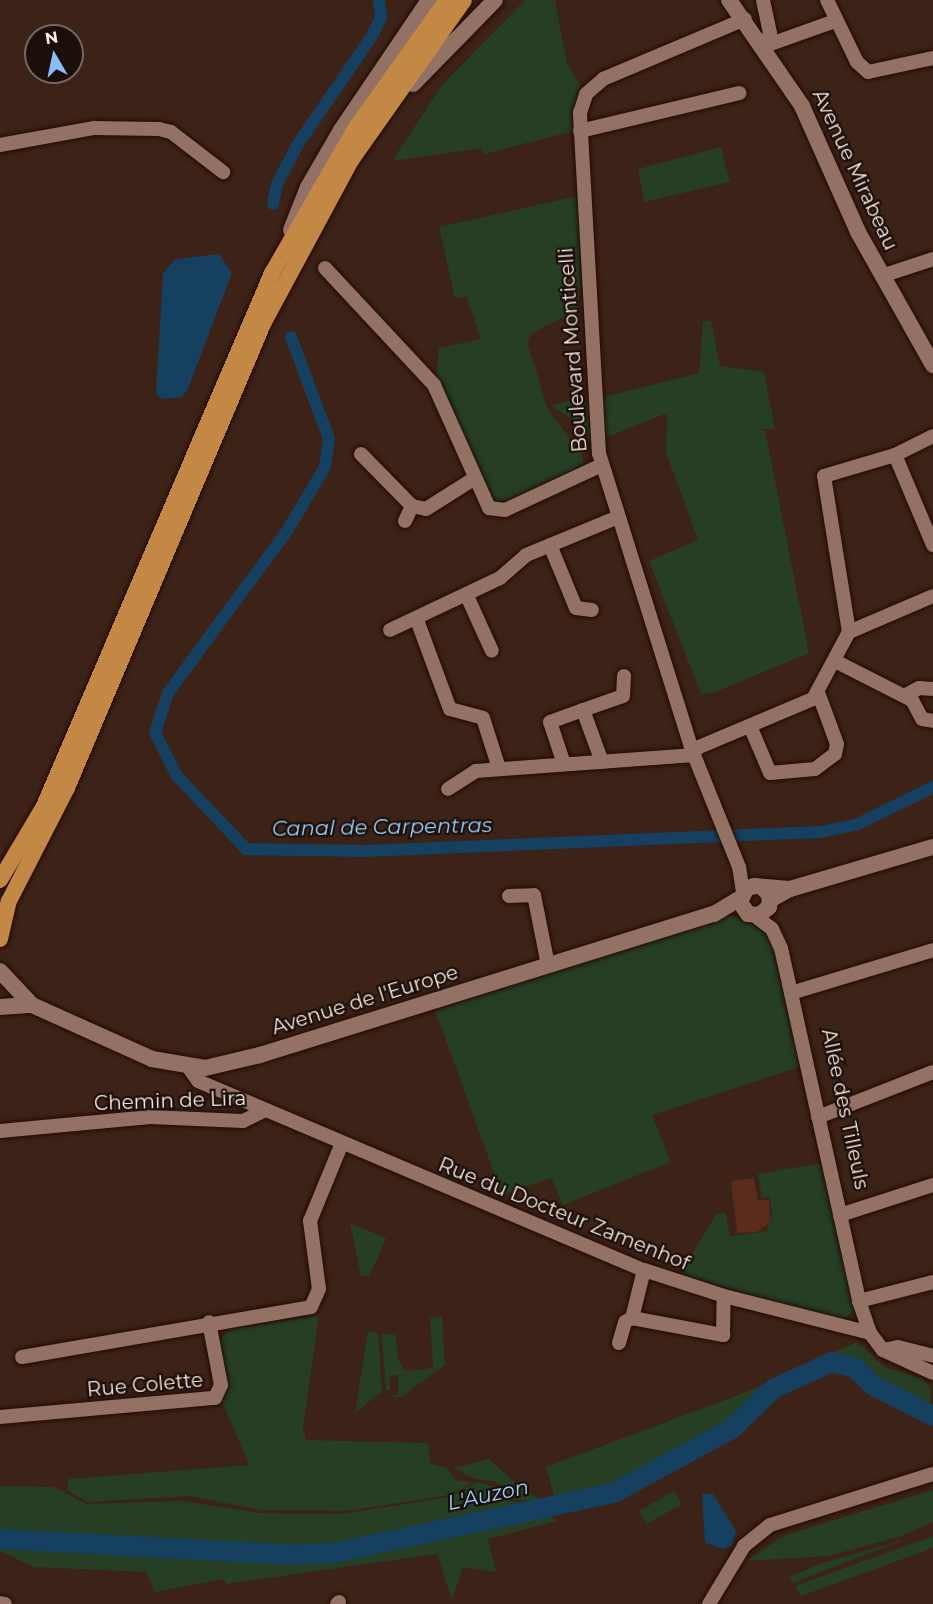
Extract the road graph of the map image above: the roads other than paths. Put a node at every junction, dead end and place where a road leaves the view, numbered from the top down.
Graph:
1 (429, 0) edge
2 (447, 0) edge
3 (464, 0) edge
4 (495, 0) edge
5 (729, 0) edge
6 (763, 0) edge
7 (827, 0) edge
8 (745, 19) junction
9 (835, 21) junction
10 (765, 46) junction
11 (933, 58) edge
12 (740, 93) dead end
13 (580, 131) junction
14 (0, 146) edge
15 (352, 159) junction
16 (223, 172) dead end
17 (285, 248) junction
18 (933, 259) edge
19 (325, 268) dead end
20 (882, 276) junction
21 (933, 365) edge
22 (933, 436) edge
23 (361, 454) dead end
24 (895, 454) junction
25 (602, 465) junction
26 (475, 478) junction
27 (412, 506) junction
28 (618, 517) junction
29 (405, 521) dead end
30 (550, 545) junction
31 (933, 545) edge
32 (467, 596) junction
33 (933, 596) edge
34 (592, 610) dead end
35 (417, 620) junction
36 (390, 630) dead end
37 (849, 632) junction
38 (492, 651) dead end
39 (835, 661) junction
40 (624, 676) dead end
41 (933, 689) edge
42 (819, 695) junction
43 (904, 696) junction
44 (583, 710) junction
45 (933, 721) edge
46 (750, 726) junction
47 (693, 753) junction
48 (602, 762) junction
49 (564, 764) junction
50 (499, 768) junction
51 (448, 789) dead end
52 (933, 847) edge
53 (0, 880) edge
54 (508, 896) dead end
55 (756, 900) junction
56 (0, 939) edge
57 (933, 950) edge
58 (548, 965) junction
59 (0, 971) edge
60 (796, 992) junction
61 (32, 1005) junction
62 (0, 1007) edge
63 (188, 1067) junction
64 (933, 1072) edge
65 (266, 1110) junction
66 (822, 1116) junction
67 (0, 1131) edge
68 (342, 1143) junction
69 (933, 1185) edge
70 (844, 1214) junction
71 (644, 1270) junction
72 (933, 1282) edge
73 (724, 1296) junction
74 (862, 1300) junction
75 (632, 1318) junction
76 (209, 1322) junction
77 (869, 1328) junction
78 (619, 1343) dead end
79 (883, 1350) junction
80 (933, 1356) edge
81 (22, 1357) dead end
82 (933, 1372) edge
83 (0, 1417) edge
84 (933, 1474) edge
85 (0, 1603) edge
86 (5, 1604) edge
87 (709, 1604) edge

1 - 17 main road
2 - 17 main road
3 - 15 main road
4 - 15 main road
5 - 8 main road, Avenue Mirabeau
6 - 10 street
7 - 9 street
8 - 10 main road, Avenue Mirabeau
8 - 13 street, Boulevard Monticelli
9 - 10 street
9 - 11 street
10 - 20 main road, Avenue Mirabeau
12 - 13 street
13 - 25 street, Boulevard Monticelli
14 - 16 street
15 - 56 main road
17 - 53 main road
18 - 20 street
19 - 26 street
20 - 21 main road, Avenue Mirabeau
22 - 24 street
23 - 27 street
24 - 31 street
24 - 37 street
25 - 26 street
25 - 28 street, Boulevard Monticelli
26 - 27 street
27 - 29 street
28 - 30 street
28 - 47 street, Boulevard Monticelli
30 - 32 street
30 - 34 street
32 - 35 street
32 - 38 street
33 - 37 street
35 - 36 street
35 - 50 street
37 - 39 street
39 - 42 street
39 - 43 street
40 - 44 street
41 - 43 street
42 - 46 street
42 - 46 street
43 - 45 street
44 - 48 street
44 - 49 street
46 - 47 street
47 - 48 street
47 - 55 street, Boulevard Monticelli
48 - 49 street
49 - 50 street
50 - 51 street
52 - 55 main road, Avenue de l'Europe
54 - 58 street
55 - 58 main road, Avenue de l'Europe
55 - 60 street, Allée des Tilleuls
57 - 60 street
58 - 63 main road, Avenue de l'Europe
59 - 61 main road, Avenue de l'Europe
60 - 66 street, Allée des Tilleuls
61 - 62 main road, Avenue de l'Europe
61 - 63 main road, Avenue de l'Europe
63 - 65 street, Rue du Docteur Zamenhof
64 - 66 street
65 - 67 street, Chemin de Lira
65 - 68 street, Rue du Docteur Zamenhof
66 - 70 street, Allée des Tilleuls
68 - 71 street, Rue du Docteur Zamenhof
68 - 76 street
69 - 70 street
70 - 74 street, Allée des Tilleuls
71 - 73 street, Rue du Docteur Zamenhof
71 - 75 street
72 - 74 street
73 - 75 street
73 - 77 street, Rue du Docteur Zamenhof
74 - 77 street, Allée des Tilleuls
75 - 78 street
76 - 81 street
76 - 83 street, Rue Colette
77 - 79 street
79 - 80 street
79 - 82 street
84 - 87 street
85 - 86 street

